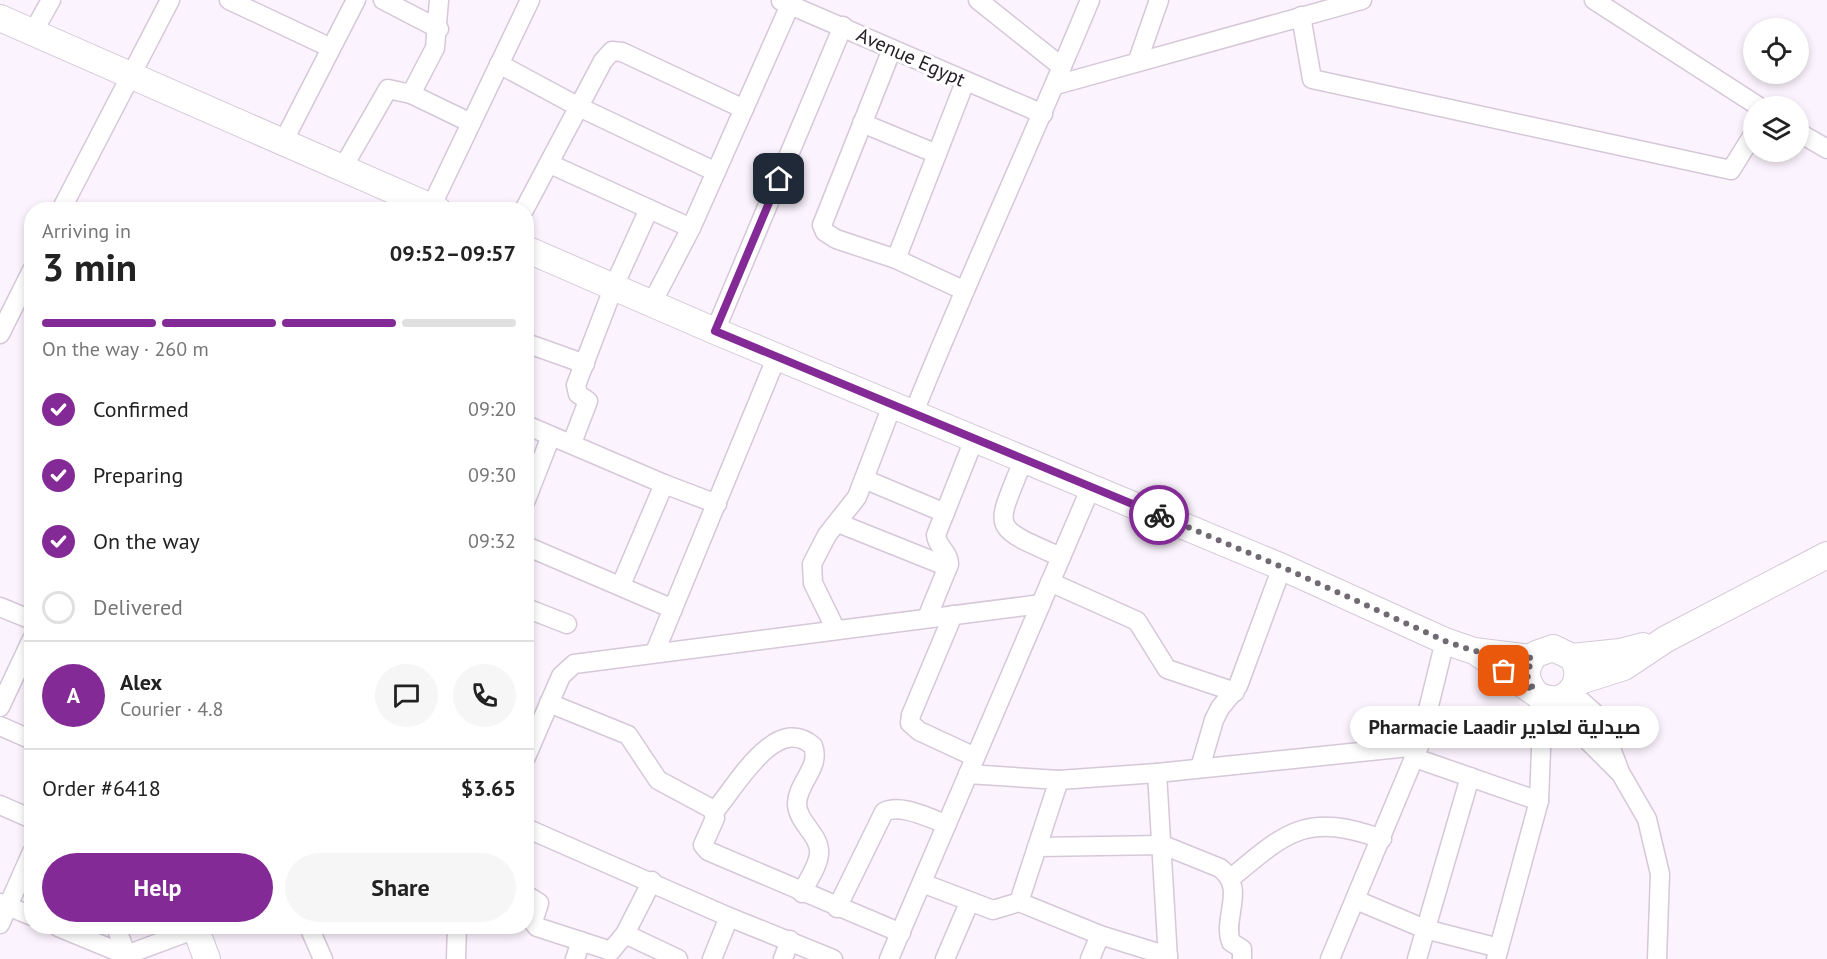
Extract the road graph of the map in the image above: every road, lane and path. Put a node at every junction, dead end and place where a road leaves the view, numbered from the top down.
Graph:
1 (51, 0) edge
2 (170, 0) edge
3 (229, 0) edge
4 (356, 0) edge
5 (383, 0) edge
6 (440, 0) edge
7 (530, 0) edge
8 (978, 0) edge
9 (1090, 0) edge
10 (1159, 0) edge
11 (1362, 0) edge
12 (1594, 0) edge
13 (785, 2) edge
14 (1301, 16) junction
15 (0, 18) edge
16 (843, 26) junction
17 (439, 29) junction
18 (32, 34) junction
19 (331, 48) junction
20 (892, 49) junction
21 (1138, 60) junction
22 (499, 64) junction
23 (131, 75) junction
24 (1059, 76) junction
25 (965, 82) junction
26 (411, 94) junction
27 (1743, 96) edge
28 (579, 107) junction
29 (744, 109) junction
30 (1042, 114) junction
31 (471, 123) junction
32 (862, 123) junction
33 (1809, 138) edge
34 (282, 144) junction
35 (1827, 149) edge
36 (1743, 151) edge
37 (937, 154) junction
38 (550, 164) junction
39 (342, 169) junction
40 (716, 172) junction
41 (65, 202) edge
42 (420, 202) edge
43 (437, 202) edge
44 (529, 202) edge
45 (649, 209) junction
46 (691, 228) junction
47 (534, 252) edge
48 (896, 259) junction
49 (24, 286) edge
50 (614, 286) junction
51 (963, 290) junction
52 (652, 303) junction
53 (715, 331) junction
54 (0, 334) edge
55 (534, 346) edge
56 (777, 357) junction
57 (585, 364) junction
58 (903, 408) junction
59 (534, 429) edge
60 (551, 436) junction
61 (975, 437) junction
62 (572, 443) junction
63 (1024, 458) junction
64 (864, 479) junction
65 (534, 480) edge
66 (664, 484) junction
67 (1091, 487) junction
68 (717, 504) junction
69 (945, 513) junction
70 (838, 523) junction
71 (534, 549) edge
72 (1827, 555) edge
73 (1061, 557) junction
74 (948, 567) junction
75 (1282, 567) junction
76 (1050, 582) junction
77 (621, 585) junction
78 (1041, 604) junction
79 (0, 607) edge
80 (673, 609) junction
81 (534, 614) edge
82 (953, 615) junction
83 (24, 617) edge
84 (927, 618) junction
85 (567, 624) dead end
86 (836, 630) junction
87 (1666, 639) junction
88 (1445, 641) junction
89 (1474, 651) junction
90 (656, 652) junction
91 (24, 655) edge
92 (1572, 657) junction
93 (1532, 658) junction
94 (1235, 692) junction
95 (1555, 693) junction
96 (1, 700) edge
97 (549, 703) junction
98 (0, 726) edge
99 (24, 736) edge
100 (534, 738) edge
101 (1417, 752) junction
102 (972, 766) junction
103 (1200, 768) junction
104 (1157, 773) junction
105 (1470, 777) junction
106 (1059, 780) junction
107 (1539, 801) junction
108 (0, 805) edge
109 (714, 812) junction
110 (24, 816) edge
111 (947, 824) junction
112 (534, 831) edge
113 (1382, 838) junction
114 (1163, 845) junction
115 (1037, 847) junction
116 (24, 867) edge
117 (1230, 879) junction
118 (652, 881) junction
119 (922, 883) junction
120 (802, 893) junction
121 (534, 900) edge
122 (1356, 900) junction
123 (1019, 902) junction
124 (969, 903) junction
125 (4, 904) edge
126 (837, 908) junction
127 (24, 913) edge
128 (729, 917) junction
129 (534, 918) edge
130 (534, 923) edge
131 (0, 924) edge
132 (1425, 930) junction
133 (901, 933) junction
134 (74, 934) edge
135 (119, 934) edge
136 (181, 934) edge
137 (197, 934) edge
138 (312, 934) edge
139 (457, 934) edge
140 (625, 934) junction
141 (1100, 935) junction
142 (581, 940) junction
143 (790, 940) junction
144 (1498, 954) edge
145 (127, 957) edge
146 (670, 957) edge
147 (1168, 958) edge
148 (207, 959) edge
149 (323, 959) edge
150 (456, 959) edge
151 (575, 959) edge
152 (712, 959) edge
153 (783, 959) edge
154 (833, 959) edge
155 (890, 959) edge
156 (945, 959) edge
157 (1090, 959) edge
158 (1242, 959) edge
159 (1330, 959) edge
160 (1418, 959) edge
161 (1657, 959) edge

1 - 18 street
2 - 23 street
3 - 19 street
4 - 19 street
5 - 17 street
6 - 17 street
7 - 22 street
8 - 24 street
9 - 24 street
10 - 21 street
11 - 14 street
12 - 27 street
13 - 16 street, Avenue Egypt
13 - 29 street
14 - 21 street
14 - 36 street
15 - 18 main road
16 - 20 street, Avenue Egypt
16 - 53 street
17 - 26 street
18 - 23 main road
19 - 34 street
20 - 25 street, Avenue Egypt
20 - 32 street
21 - 24 street
22 - 28 street
22 - 31 street
23 - 34 main road
23 - 41 street
24 - 30 street
25 - 30 street, Avenue Egypt
25 - 37 street
26 - 31 street
26 - 39 street
28 - 29 street
28 - 38 street
28 - 40 street
29 - 40 street
30 - 51 street
31 - 43 street
32 - 37 street
32 - 48 street
33 - 35 street
34 - 39 main road
37 - 48 street
38 - 44 street
38 - 45 street
39 - 42 main road
40 - 46 street
45 - 46 street
45 - 50 street
46 - 52 street
47 - 50 main road
48 - 51 street
49 - 54 street
50 - 52 main road
50 - 57 street
51 - 58 street
52 - 53 main road
53 - 56 main road
55 - 57 street
56 - 58 main road
56 - 68 street
57 - 62 street
58 - 61 main road
58 - 64 street
59 - 60 street
60 - 62 street
60 - 65 street
61 - 63 main road
61 - 69 street
62 - 66 street
63 - 67 main road
63 - 73 street
64 - 69 street
64 - 70 street
66 - 68 street
66 - 77 street
67 - 73 street
67 - 75 main road
68 - 80 street
69 - 74 street
70 - 74 street
70 - 86 street
71 - 77 street
72 - 87 main road
73 - 76 street
74 - 84 street
75 - 88 main road
75 - 94 street
76 - 78 street
76 - 94 street
77 - 80 street
78 - 82 street
78 - 102 street
79 - 83 street
80 - 90 street
81 - 85 street
82 - 84 street
82 - 102 street
84 - 86 street
86 - 90 street
87 - 92 main road
87 - 95 main road
88 - 89 main road
88 - 101 street
89 - 93 main road
89 - 95 main road
90 - 97 street
91 - 96 street
92 - 93 main road
92 - 95 main road
93 - 95 main road
94 - 103 street
95 - 107 street
95 - 161 street
97 - 100 street
97 - 109 street
98 - 99 street
101 - 103 street
101 - 105 street
101 - 113 street
102 - 106 street
102 - 111 street
103 - 104 street
104 - 106 street
104 - 114 street
105 - 107 street
105 - 132 street
106 - 115 street
107 - 144 street
108 - 110 street
109 - 120 street
109 - 120 street
111 - 119 street
111 - 126 street
112 - 118 street
113 - 117 street
113 - 122 street
114 - 115 street
114 - 117 street
114 - 147 street
115 - 123 street
116 - 125 street
117 - 158 street
118 - 128 street
118 - 140 street
119 - 124 street
119 - 133 street
120 - 126 street
121 - 129 street
122 - 132 street
122 - 159 street
123 - 124 street
123 - 141 street
124 - 156 street
125 - 127 street
125 - 131 street
126 - 133 street
128 - 143 street
128 - 152 street
130 - 142 street
132 - 144 street
132 - 160 street
133 - 155 street
134 - 145 street
135 - 145 street
136 - 145 street
137 - 148 main road
138 - 149 street
139 - 150 street
140 - 142 street
140 - 146 street
141 - 147 street
141 - 157 street
142 - 151 street
143 - 153 street
143 - 154 street

